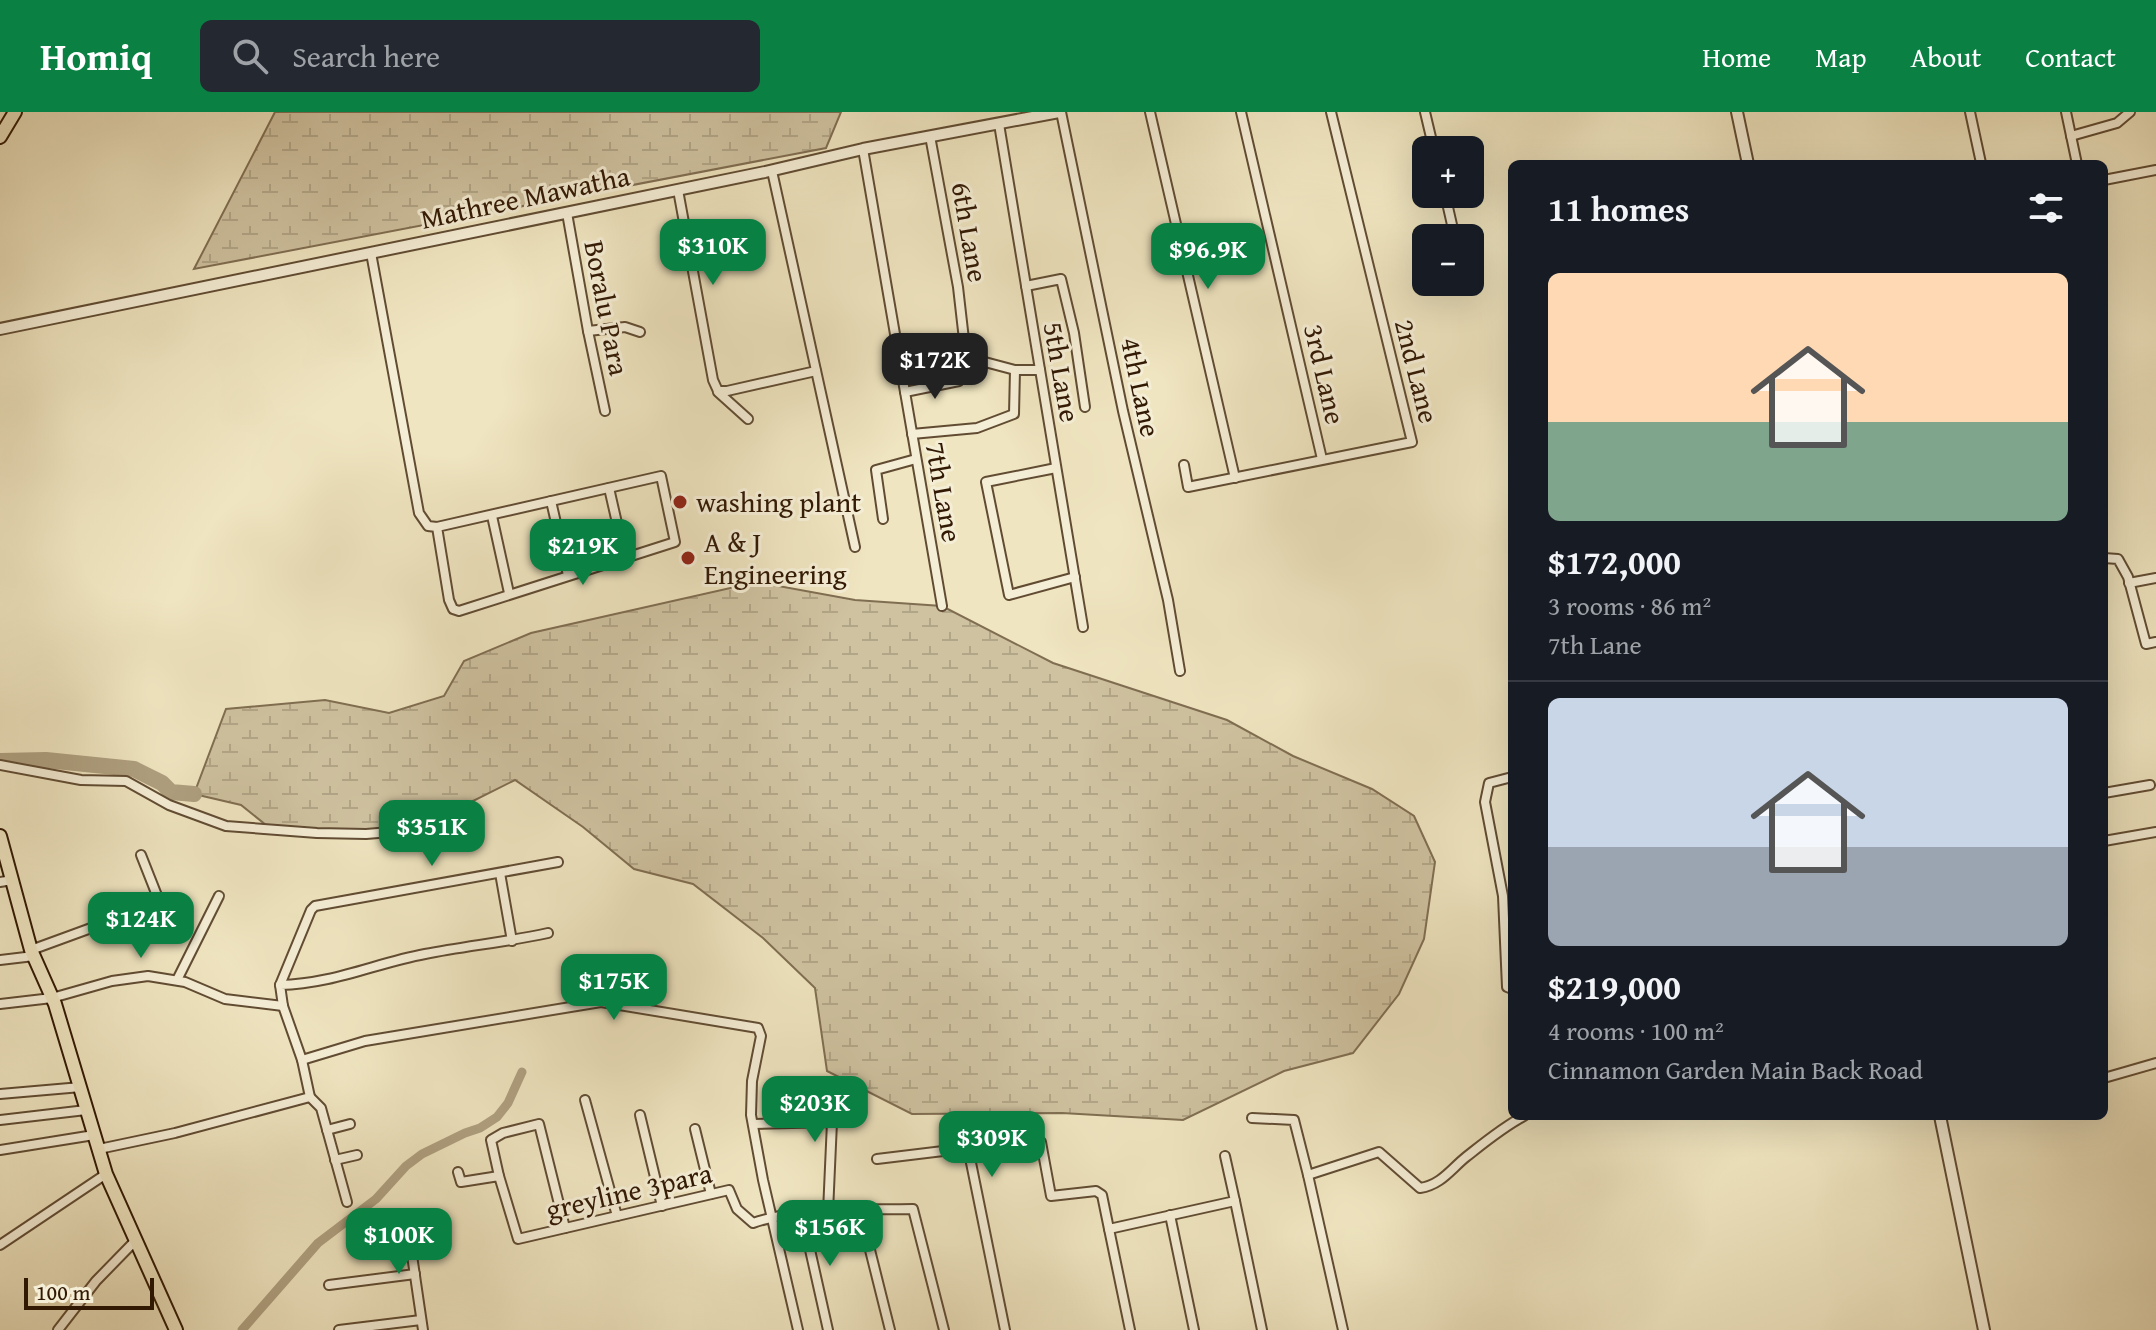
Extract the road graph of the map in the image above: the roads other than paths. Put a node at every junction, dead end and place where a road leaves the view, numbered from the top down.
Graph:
1 (15, 112) edge
2 (1060, 112) edge
3 (1150, 112) edge
4 (1241, 112) edge
5 (1331, 112) edge
6 (1425, 112) edge
7 (1737, 112) edge
8 (1970, 112) edge
9 (2066, 112) edge
10 (2130, 112) edge
11 (999, 124) junction
12 (930, 136) junction
13 (1431, 136) edge
14 (2071, 136) junction
15 (0, 137) edge
16 (863, 149) junction
17 (1747, 160) edge
18 (1980, 160) edge
19 (2076, 160) edge
20 (2156, 170) edge
21 (772, 171) junction
22 (2108, 179) edge
23 (678, 190) junction
24 (567, 213) junction
25 (371, 253) junction
26 (1026, 286) junction
27 (0, 329) edge
28 (588, 331) junction
29 (640, 332) dead end
30 (1015, 370) junction
31 (1040, 370) junction
32 (816, 371) junction
33 (959, 381) dead end
34 (718, 391) junction
35 (905, 392) junction
36 (1085, 407) dead end
37 (605, 411) dead end
38 (748, 419) dead end
39 (912, 434) junction
40 (916, 459) junction
41 (1322, 459) junction
42 (1184, 465) dead end
43 (1056, 468) junction
44 (1235, 478) junction
45 (609, 488) junction
46 (551, 501) junction
47 (492, 516) junction
48 (883, 519) dead end
49 (437, 527) junction
50 (855, 547) dead end
51 (625, 558) junction
52 (2108, 558) edge
53 (568, 575) junction
54 (1075, 577) junction
55 (2156, 578) edge
56 (2129, 583) junction
57 (509, 593) junction
58 (942, 606) dead end
59 (1083, 627) dead end
60 (2156, 642) edge
61 (1180, 671) dead end
62 (0, 765) edge
63 (1508, 778) edge
64 (2150, 785) dead end
65 (2108, 792) edge
66 (451, 827) dead end
67 (2156, 832) edge
68 (0, 836) edge
69 (2108, 840) edge
70 (141, 855) dead end
71 (558, 862) dead end
72 (500, 873) junction
73 (6, 881) edge
74 (219, 896) dead end
75 (548, 933) dead end
76 (512, 941) junction
77 (32, 953) junction
78 (0, 960) edge
79 (177, 980) junction
80 (280, 985) junction
81 (1508, 987) edge
82 (52, 998) junction
83 (0, 1004) edge
84 (283, 1006) junction
85 (302, 1060) junction
86 (2156, 1063) edge
87 (2108, 1077) edge
88 (81, 1087) junction
89 (0, 1094) edge
90 (310, 1097) junction
91 (585, 1100) dead end
92 (86, 1110) junction
93 (640, 1115) dead end
94 (1252, 1118) dead end
95 (0, 1120) edge
96 (1516, 1120) edge
97 (1941, 1120) edge
98 (350, 1124) dead end
99 (753, 1124) junction
100 (695, 1129) dead end
101 (327, 1130) junction
102 (94, 1135) junction
103 (1041, 1142) dead end
104 (99, 1149) junction
105 (0, 1150) edge
106 (357, 1155) dead end
107 (1225, 1156) dead end
108 (877, 1159) dead end
109 (335, 1160) junction
110 (458, 1172) dead end
111 (106, 1174) junction
112 (1308, 1175) junction
113 (499, 1176) junction
114 (711, 1194) junction
115 (1235, 1201) junction
116 (347, 1202) dead end
117 (662, 1206) junction
118 (860, 1210) junction
119 (828, 1212) junction
120 (802, 1214) junction
121 (1170, 1215) junction
122 (617, 1216) junction
123 (773, 1216) junction
124 (370, 1227) dead end
125 (565, 1228) junction
126 (1109, 1229) junction
127 (136, 1240) junction
128 (0, 1245) edge
129 (415, 1274) junction
130 (329, 1285) dead end
131 (421, 1320) junction
132 (58, 1330) edge
133 (176, 1330) edge
134 (339, 1330) edge
135 (423, 1330) edge
136 (798, 1330) edge
137 (828, 1330) edge
138 (890, 1330) edge
139 (944, 1330) edge
140 (1005, 1330) edge
141 (1130, 1330) edge
142 (1194, 1330) edge
143 (1262, 1330) edge
144 (1343, 1330) edge
145 (1984, 1330) edge

1 - 15 main road
2 - 11 street, Mathree Mawatha
2 - 61 street, 4th Lane
3 - 44 street
4 - 41 street, 3rd Lane
5 - 41 street, 2nd Lane
6 - 13 street
7 - 17 street
8 - 18 street
9 - 14 street
10 - 14 street
11 - 12 street, Mathree Mawatha
11 - 26 street, 5th Lane
12 - 16 street, Mathree Mawatha
12 - 30 street, 6th Lane
14 - 19 street
16 - 21 street, Mathree Mawatha
16 - 35 street, 7th Lane
20 - 22 street
21 - 23 street, Mathree Mawatha
21 - 32 street
23 - 24 street, Mathree Mawatha
23 - 34 street
24 - 25 street, Mathree Mawatha
24 - 28 street, Boralu Para
25 - 27 street, Mathree Mawatha
25 - 49 street
26 - 31 street, 5th Lane
26 - 36 street
28 - 29 street
28 - 37 street, Boralu Para
30 - 31 street, 6th Lane
30 - 39 street
31 - 43 street, 5th Lane
32 - 34 street
32 - 50 street
33 - 35 street
34 - 38 street
35 - 39 street, 7th Lane
39 - 40 street, 7th Lane
40 - 48 street
40 - 58 street, 7th Lane
41 - 44 street, 2nd Lane
42 - 44 street, 2nd Lane
43 - 54 street, 5th Lane
43 - 54 street
45 - 46 street
45 - 51 street
45 - 51 street
46 - 47 street
46 - 53 street
47 - 49 street
47 - 57 street
49 - 57 street
51 - 53 street
52 - 56 street
53 - 57 street
54 - 59 street, 5th Lane
55 - 56 street
56 - 60 street
62 - 66 street
63 - 81 street
64 - 65 street
67 - 69 street
68 - 73 main road
70 - 77 street
71 - 72 street
72 - 76 street
72 - 80 street
73 - 77 main road
74 - 79 street
75 - 76 street
76 - 80 street
77 - 78 street
77 - 82 main road
79 - 82 street
79 - 84 street
80 - 84 street
82 - 83 street
82 - 88 main road
84 - 85 street
85 - 90 street
85 - 99 street
86 - 87 street
88 - 89 street
88 - 92 main road
90 - 101 street
90 - 104 street
91 - 122 street
92 - 95 street
92 - 102 main road
93 - 117 street
94 - 112 street
96 - 112 street
97 - 145 street
98 - 101 street
99 - 119 street
99 - 123 street
100 - 114 street
101 - 109 street
102 - 104 main road
102 - 105 street
103 - 126 street
104 - 111 main road
106 - 109 street
107 - 115 street
108 - 140 street
109 - 116 street
110 - 113 street
111 - 127 main road
111 - 128 street
112 - 144 street
113 - 125 street, greyline 3para
113 - 125 street
114 - 117 street, greyline 3para
114 - 123 street, greyline 3para
115 - 121 street
115 - 143 street
117 - 122 street, greyline 3para
118 - 119 street, greyline 3para
118 - 138 street
118 - 139 street, greyline 3para
119 - 120 street, greyline 3para
120 - 123 street, greyline 3para
120 - 137 street
121 - 126 street
121 - 142 street
122 - 125 street, greyline 3para
123 - 136 street
124 - 129 street
126 - 141 street
127 - 132 street
127 - 133 main road
129 - 130 street
129 - 131 street
131 - 134 street
131 - 135 street

